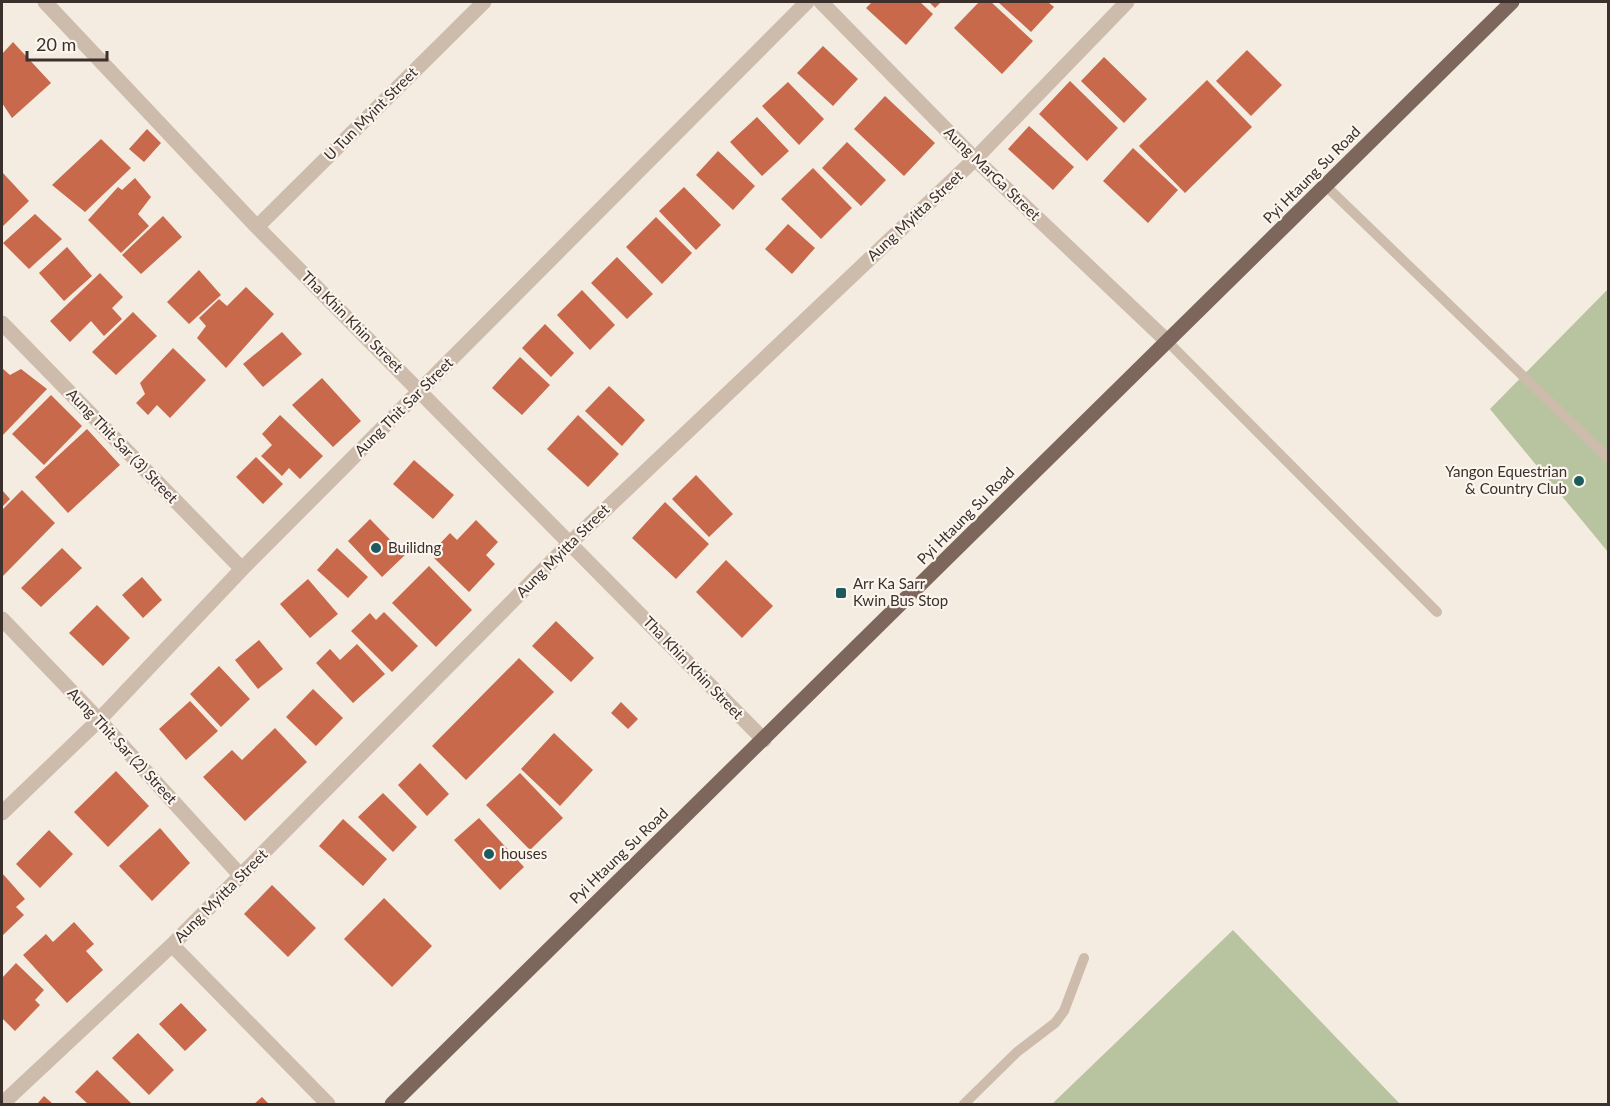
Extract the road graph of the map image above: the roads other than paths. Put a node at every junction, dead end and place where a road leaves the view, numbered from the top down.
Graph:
1 (45, 2) edge
2 (484, 2) edge
3 (807, 2) edge
4 (821, 2) edge
5 (1127, 2) edge
6 (1512, 2) edge
7 (975, 159) junction
8 (1326, 186) junction
9 (257, 227) junction
10 (2, 323) edge
11 (1168, 342) junction
12 (421, 391) junction
13 (1608, 458) edge
14 (570, 543) junction
15 (242, 569) junction
16 (1437, 612) dead end
17 (2, 619) edge
18 (99, 720) junction
19 (764, 740) junction
20 (2, 813) edge
21 (241, 876) junction
22 (172, 945) junction
23 (1084, 958) dead end
24 (2, 1104) edge
25 (328, 1104) edge
26 (392, 1104) edge
27 (964, 1104) edge

1 - 9 street, Tha Khin Khin Street
2 - 9 street, U Tun Myint Street
3 - 12 street, Aung Thit Sar Street
4 - 7 street, Aung MarGa Street
5 - 7 street, Aung Myitta Street
6 - 8 main road, Pyi Htaung Su Road
7 - 11 street, Aung MarGa Street
7 - 14 street, Aung Myitta Street
8 - 11 main road, Pyi Htaung Su Road
8 - 13 lane
9 - 12 street, Tha Khin Khin Street
10 - 15 street, Aung Thit Sar (3) Street
11 - 16 lane
11 - 19 main road, Pyi Htaung Su Road
12 - 14 street, Tha Khin Khin Street
12 - 15 street, Aung Thit Sar Street
14 - 19 street, Tha Khin Khin Street
14 - 21 street, Aung Myitta Street
15 - 18 street, Aung Thit Sar Street
17 - 18 street, Aung Thit Sar (2) Street
18 - 20 street, Aung Thit Sar Street
18 - 21 street, Aung Thit Sar (2) Street
19 - 26 main road, Pyi Htaung Su Road
21 - 22 street, Aung Myitta Street
22 - 24 street, Aung Myitta Street
22 - 25 street
23 - 27 lane

